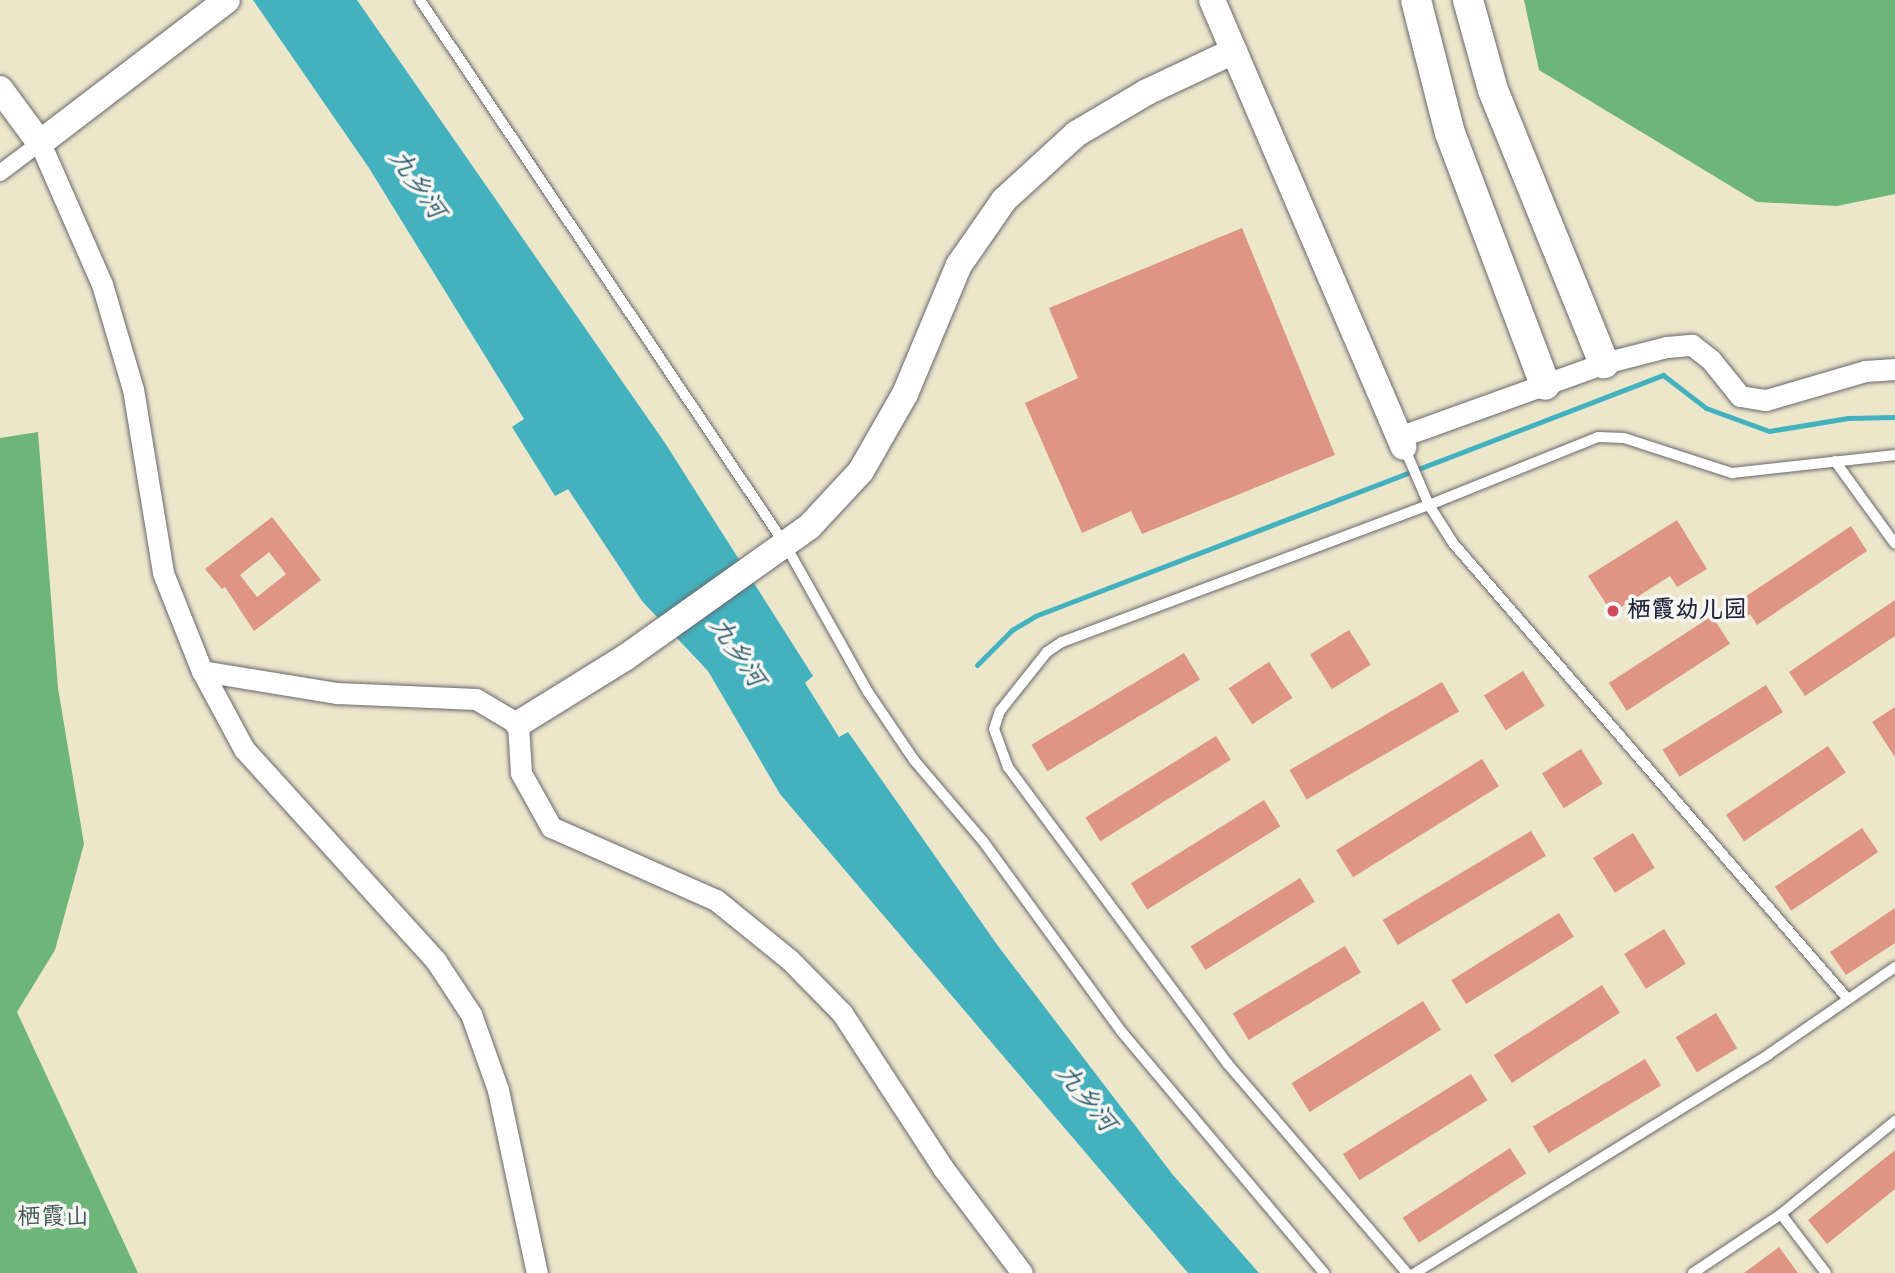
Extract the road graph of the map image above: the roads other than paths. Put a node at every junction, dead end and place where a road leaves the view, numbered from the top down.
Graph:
1 (227, 0) edge
2 (420, 0) edge
3 (1212, 0) edge
4 (1416, 0) edge
5 (1468, 0) edge
6 (1234, 51) junction
7 (0, 89) edge
8 (40, 143) junction
9 (0, 173) edge
10 (1604, 363) junction
11 (1895, 369) edge
12 (1545, 385) junction
13 (1401, 442) junction
14 (1895, 455) edge
15 (1835, 461) junction
16 (1429, 505) junction
17 (1895, 544) edge
18 (780, 551) junction
19 (202, 671) junction
20 (518, 724) junction
21 (1895, 967) edge
22 (1847, 998) junction
23 (1895, 1121) edge
24 (1781, 1214) junction
25 (537, 1273) edge
26 (1022, 1273) edge
27 (1324, 1273) edge
28 (1407, 1273) edge
29 (1415, 1273) edge
30 (1693, 1273) edge
31 (1826, 1273) edge

1 - 8 street
2 - 18 lane
3 - 6 street
4 - 12 main road
5 - 10 main road
6 - 13 street
6 - 18 street
7 - 8 street
8 - 9 street
8 - 19 street
10 - 11 street
10 - 12 street
12 - 13 street
13 - 16 lane
14 - 15 lane
15 - 16 lane
15 - 17 lane
16 - 22 lane
16 - 28 lane
18 - 20 street
18 - 27 lane
19 - 20 street
19 - 25 street
20 - 26 street
21 - 22 lane
22 - 29 lane
23 - 24 lane
24 - 30 lane
24 - 31 lane

